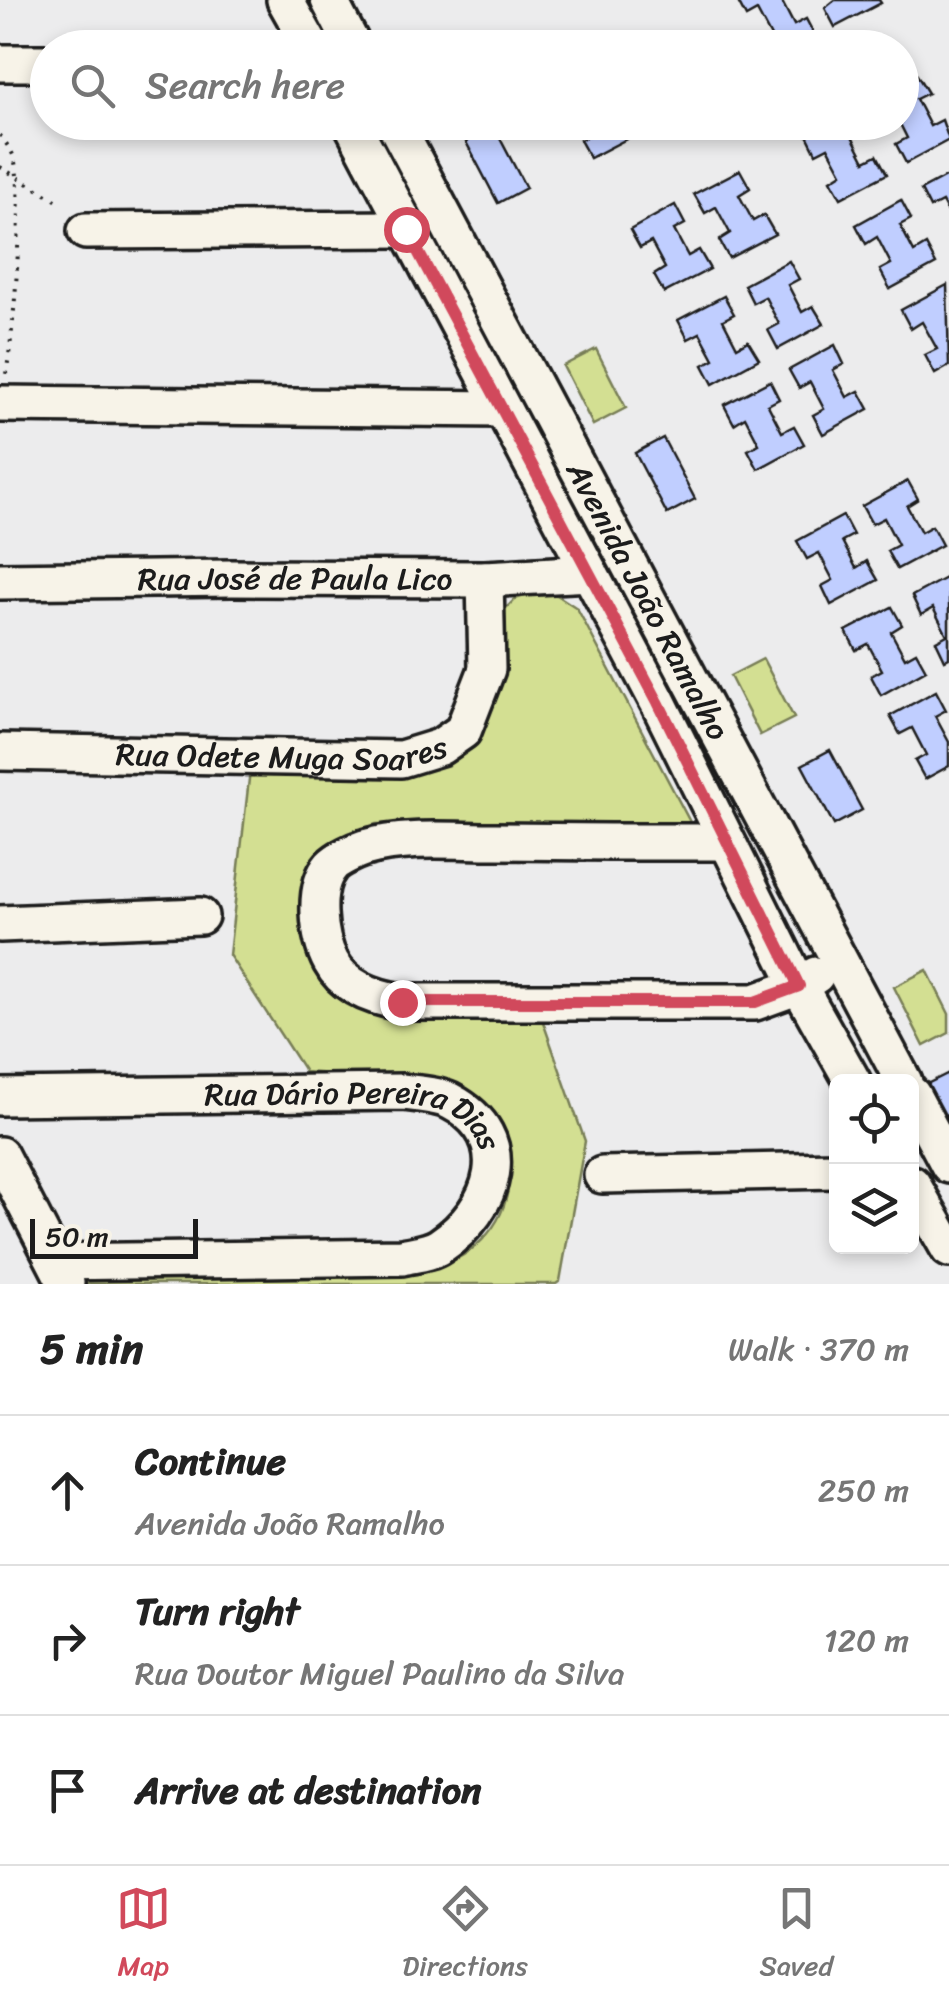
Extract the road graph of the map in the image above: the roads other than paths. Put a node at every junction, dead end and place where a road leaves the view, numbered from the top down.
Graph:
1 (285, 0) edge
2 (329, 0) edge
3 (302, 30) edge
4 (345, 30) edge
5 (0, 63) edge
6 (30, 63) edge
7 (360, 140) edge
8 (404, 140) edge
9 (406, 229) junction
10 (86, 232) dead end
11 (0, 404) edge
12 (501, 409) junction
13 (590, 573) junction
14 (485, 580) junction
15 (0, 581) edge
16 (0, 752) edge
17 (725, 842) junction
18 (200, 916) dead end
19 (0, 924) edge
20 (840, 960) junction
21 (799, 986) junction
22 (848, 1074) edge
23 (900, 1074) edge
24 (0, 1097) edge
25 (919, 1108) edge
26 (0, 1155) edge
27 (949, 1166) edge
28 (829, 1170) edge
29 (602, 1175) dead end
30 (919, 1196) edge
31 (949, 1249) edge
32 (61, 1273) edge

1 - 3 street
2 - 4 street
5 - 6 street
7 - 9 street, Avenida João Ramalho
8 - 20 street, Avenida João Ramalho
9 - 10 street
9 - 12 street, Avenida João Ramalho
11 - 12 street
12 - 13 street, Avenida João Ramalho
13 - 14 street, Rua José de Paula Lico
13 - 17 street, Avenida João Ramalho
14 - 15 street, Rua José de Paula Lico
14 - 16 street, Rua Odete Muga Soares
17 - 21 street, Avenida João Ramalho
17 - 21 street
18 - 19 street
20 - 21 street
20 - 23 street, Avenida João Ramalho
21 - 22 street, Avenida João Ramalho
24 - 32 street, Rua Dário Pereira Dias
25 - 27 street
26 - 32 street
28 - 29 street
30 - 31 street

